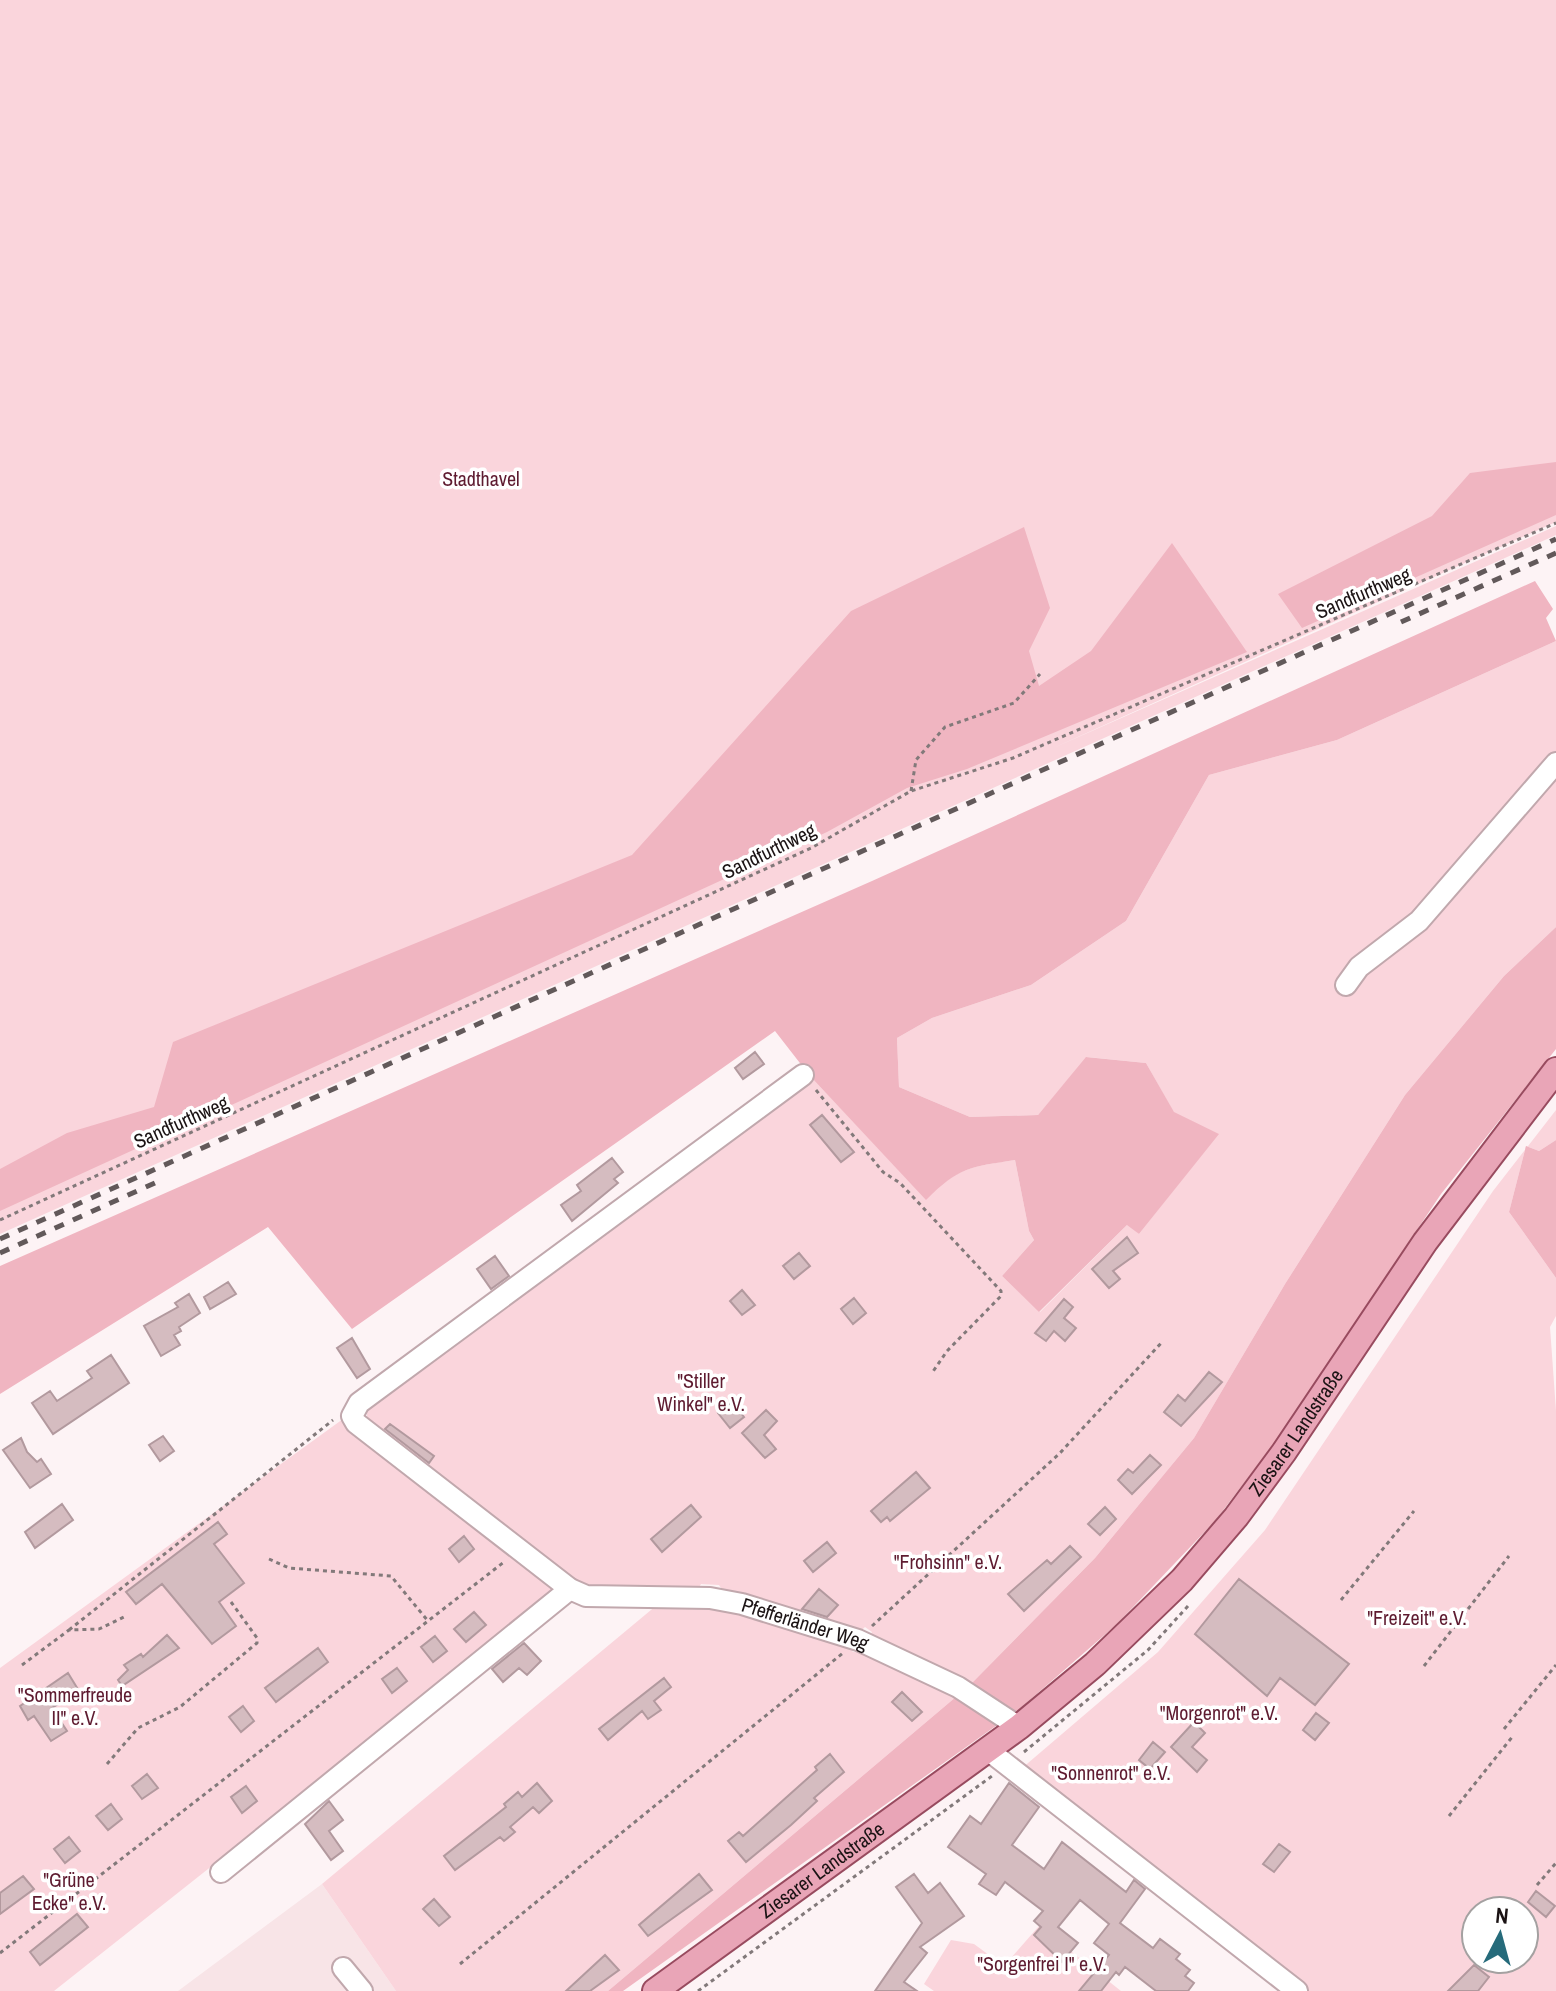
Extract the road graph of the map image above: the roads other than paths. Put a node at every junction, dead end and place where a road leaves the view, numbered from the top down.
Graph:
1 (1556, 763) edge
2 (1346, 985) dead end
3 (1556, 1070) edge
4 (803, 1075) road end
5 (570, 1589) junction
6 (1019, 1727) junction
7 (988, 1750) junction
8 (221, 1872) dead end
9 (343, 1968) dead end
10 (362, 1991) edge
11 (655, 1991) edge
12 (1297, 1991) edge

1 - 2 street
3 - 6 main road, Ziesarer Landstraße
4 - 5 street, Pfefferländer Weg
5 - 6 street, Pfefferländer Weg
5 - 8 street
6 - 7 main road, Ziesarer Landstraße
7 - 11 main road, Ziesarer Landstraße
7 - 12 street
9 - 10 street

